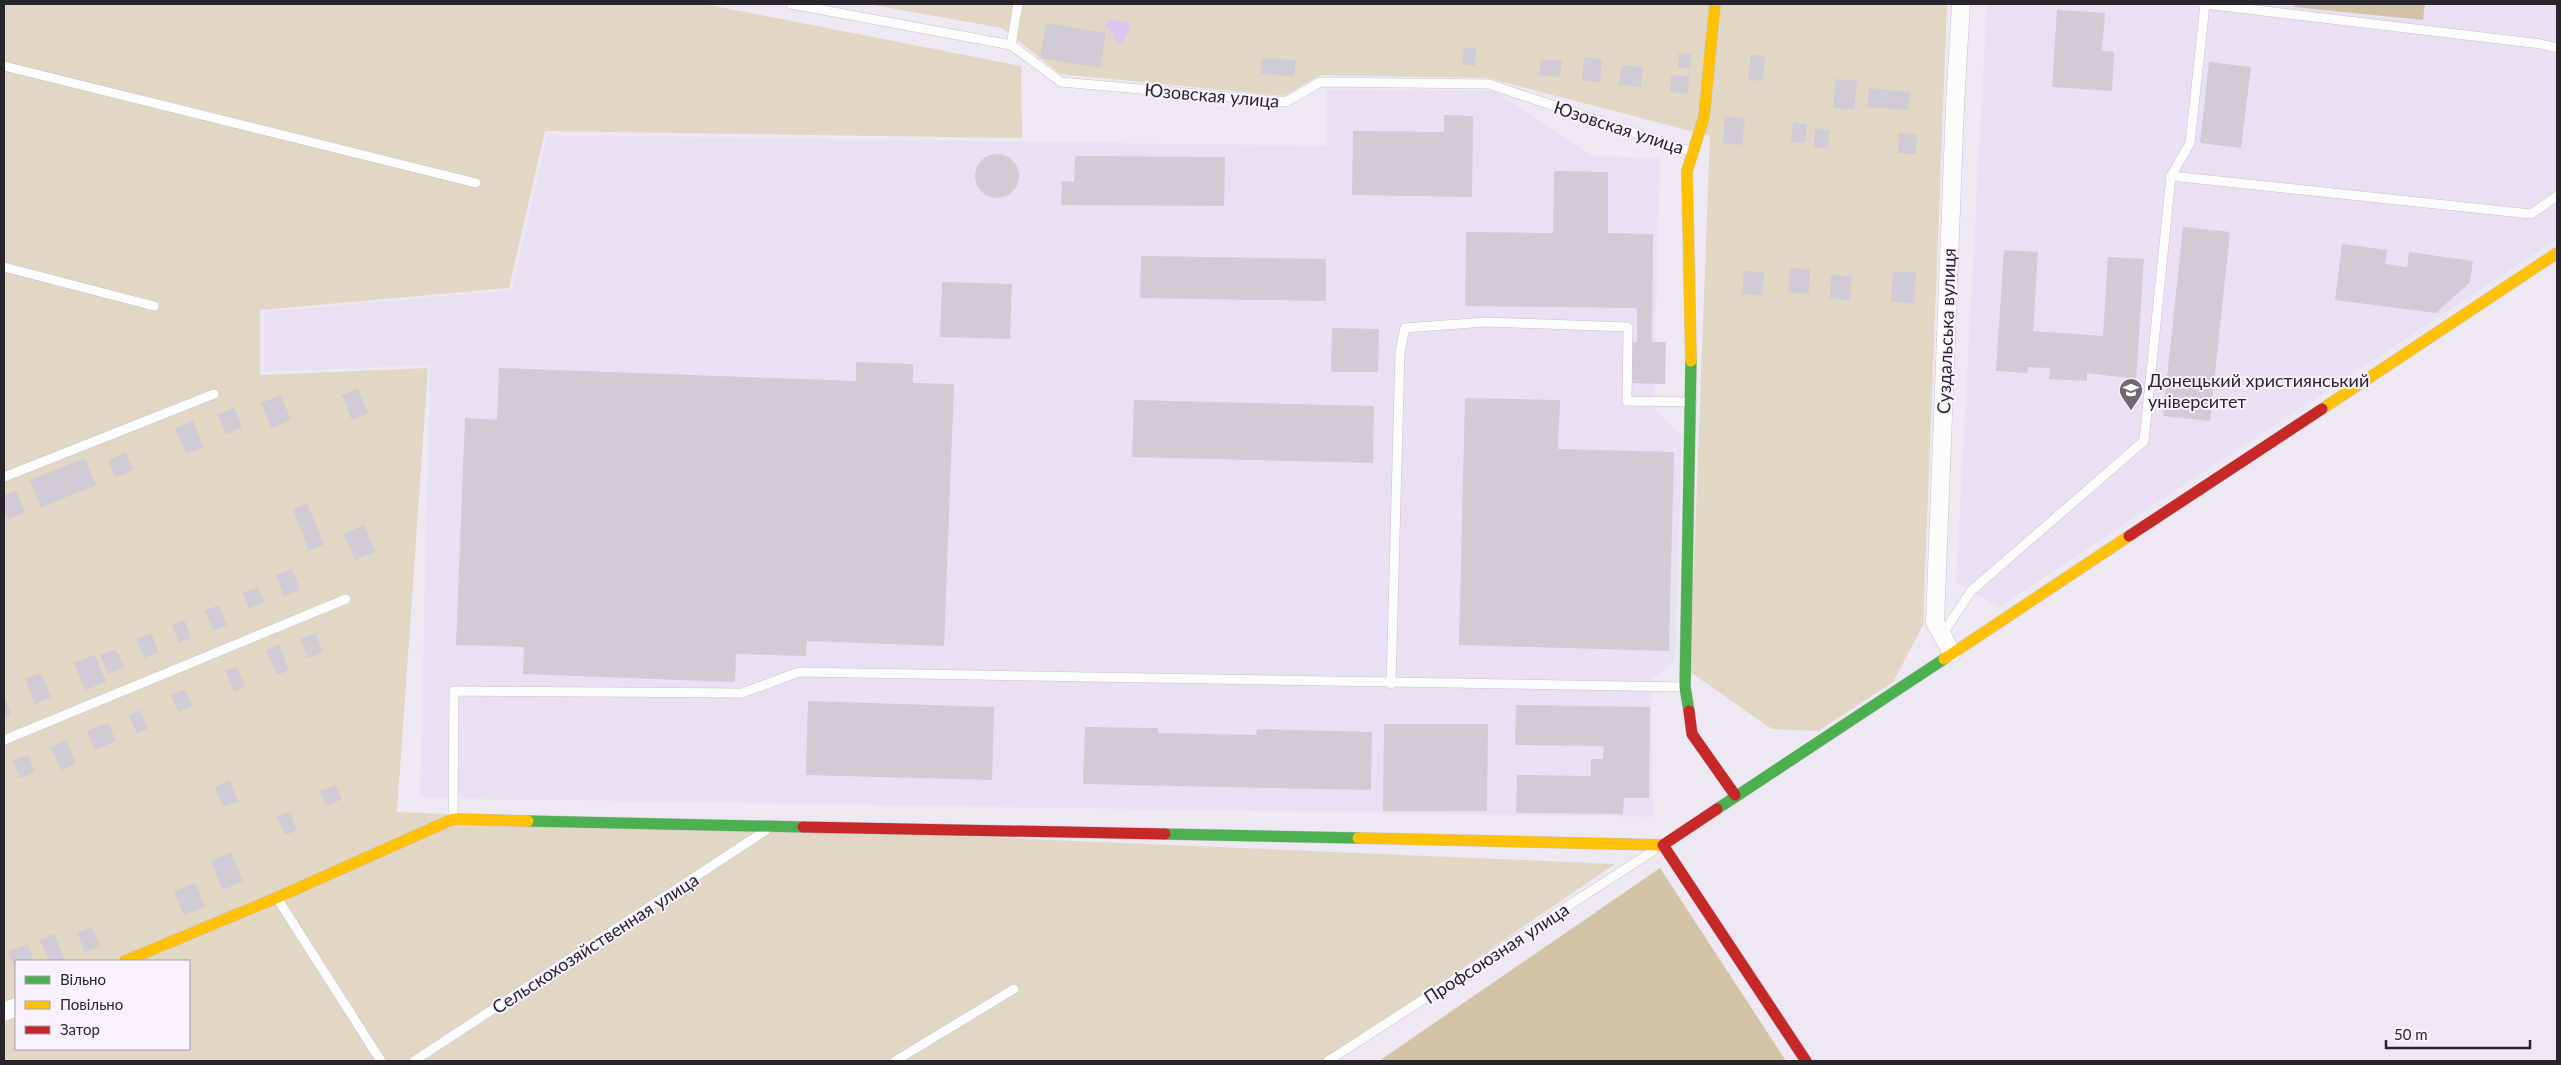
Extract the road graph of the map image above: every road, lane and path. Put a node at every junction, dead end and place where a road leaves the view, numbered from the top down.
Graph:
1 (790, 4) edge
2 (1018, 4) edge
3 (1715, 4) edge
4 (1961, 4) edge
5 (2205, 4) edge
6 (1011, 46) junction
7 (2557, 48) edge
8 (4, 66) edge
9 (1692, 152) junction
10 (2171, 176) junction
11 (476, 183) dead end
12 (2557, 196) edge
13 (2557, 253) edge
14 (4, 267) edge
15 (154, 306) dead end
16 (214, 394) dead end
17 (1692, 402) junction
18 (4, 477) edge
19 (346, 599) dead end
20 (1942, 635) junction
21 (1952, 653) junction
22 (1391, 684) junction
23 (1685, 687) junction
24 (4, 740) edge
25 (1735, 795) junction
26 (453, 819) junction
27 (776, 824) junction
28 (1663, 845) junction
29 (276, 898) junction
30 (127, 960) edge
31 (1014, 989) dead end
32 (381, 1061) edge
33 (414, 1061) edge
34 (895, 1061) edge
35 (1328, 1061) edge
36 (1806, 1061) edge

1 - 6 lane, Юзовская улица
2 - 6 lane
3 - 9 street
4 - 20 street, Суздальська вулиця
5 - 7 lane
5 - 10 lane
6 - 9 lane, Юзовская улица
8 - 11 lane
9 - 17 street
10 - 12 lane
10 - 20 lane
13 - 21 street
14 - 15 lane
16 - 18 lane
17 - 22 lane
17 - 23 street
19 - 24 lane
20 - 21 street, Суздальська вулиця
21 - 25 street
22 - 23 lane
22 - 26 lane
23 - 25 street
25 - 28 street
26 - 27 street
26 - 29 street
27 - 28 street
27 - 33 lane, Сельскохозяйственная улица
28 - 35 lane, Профсоюзная улица
28 - 36 street
29 - 30 street
29 - 32 lane
31 - 34 lane

